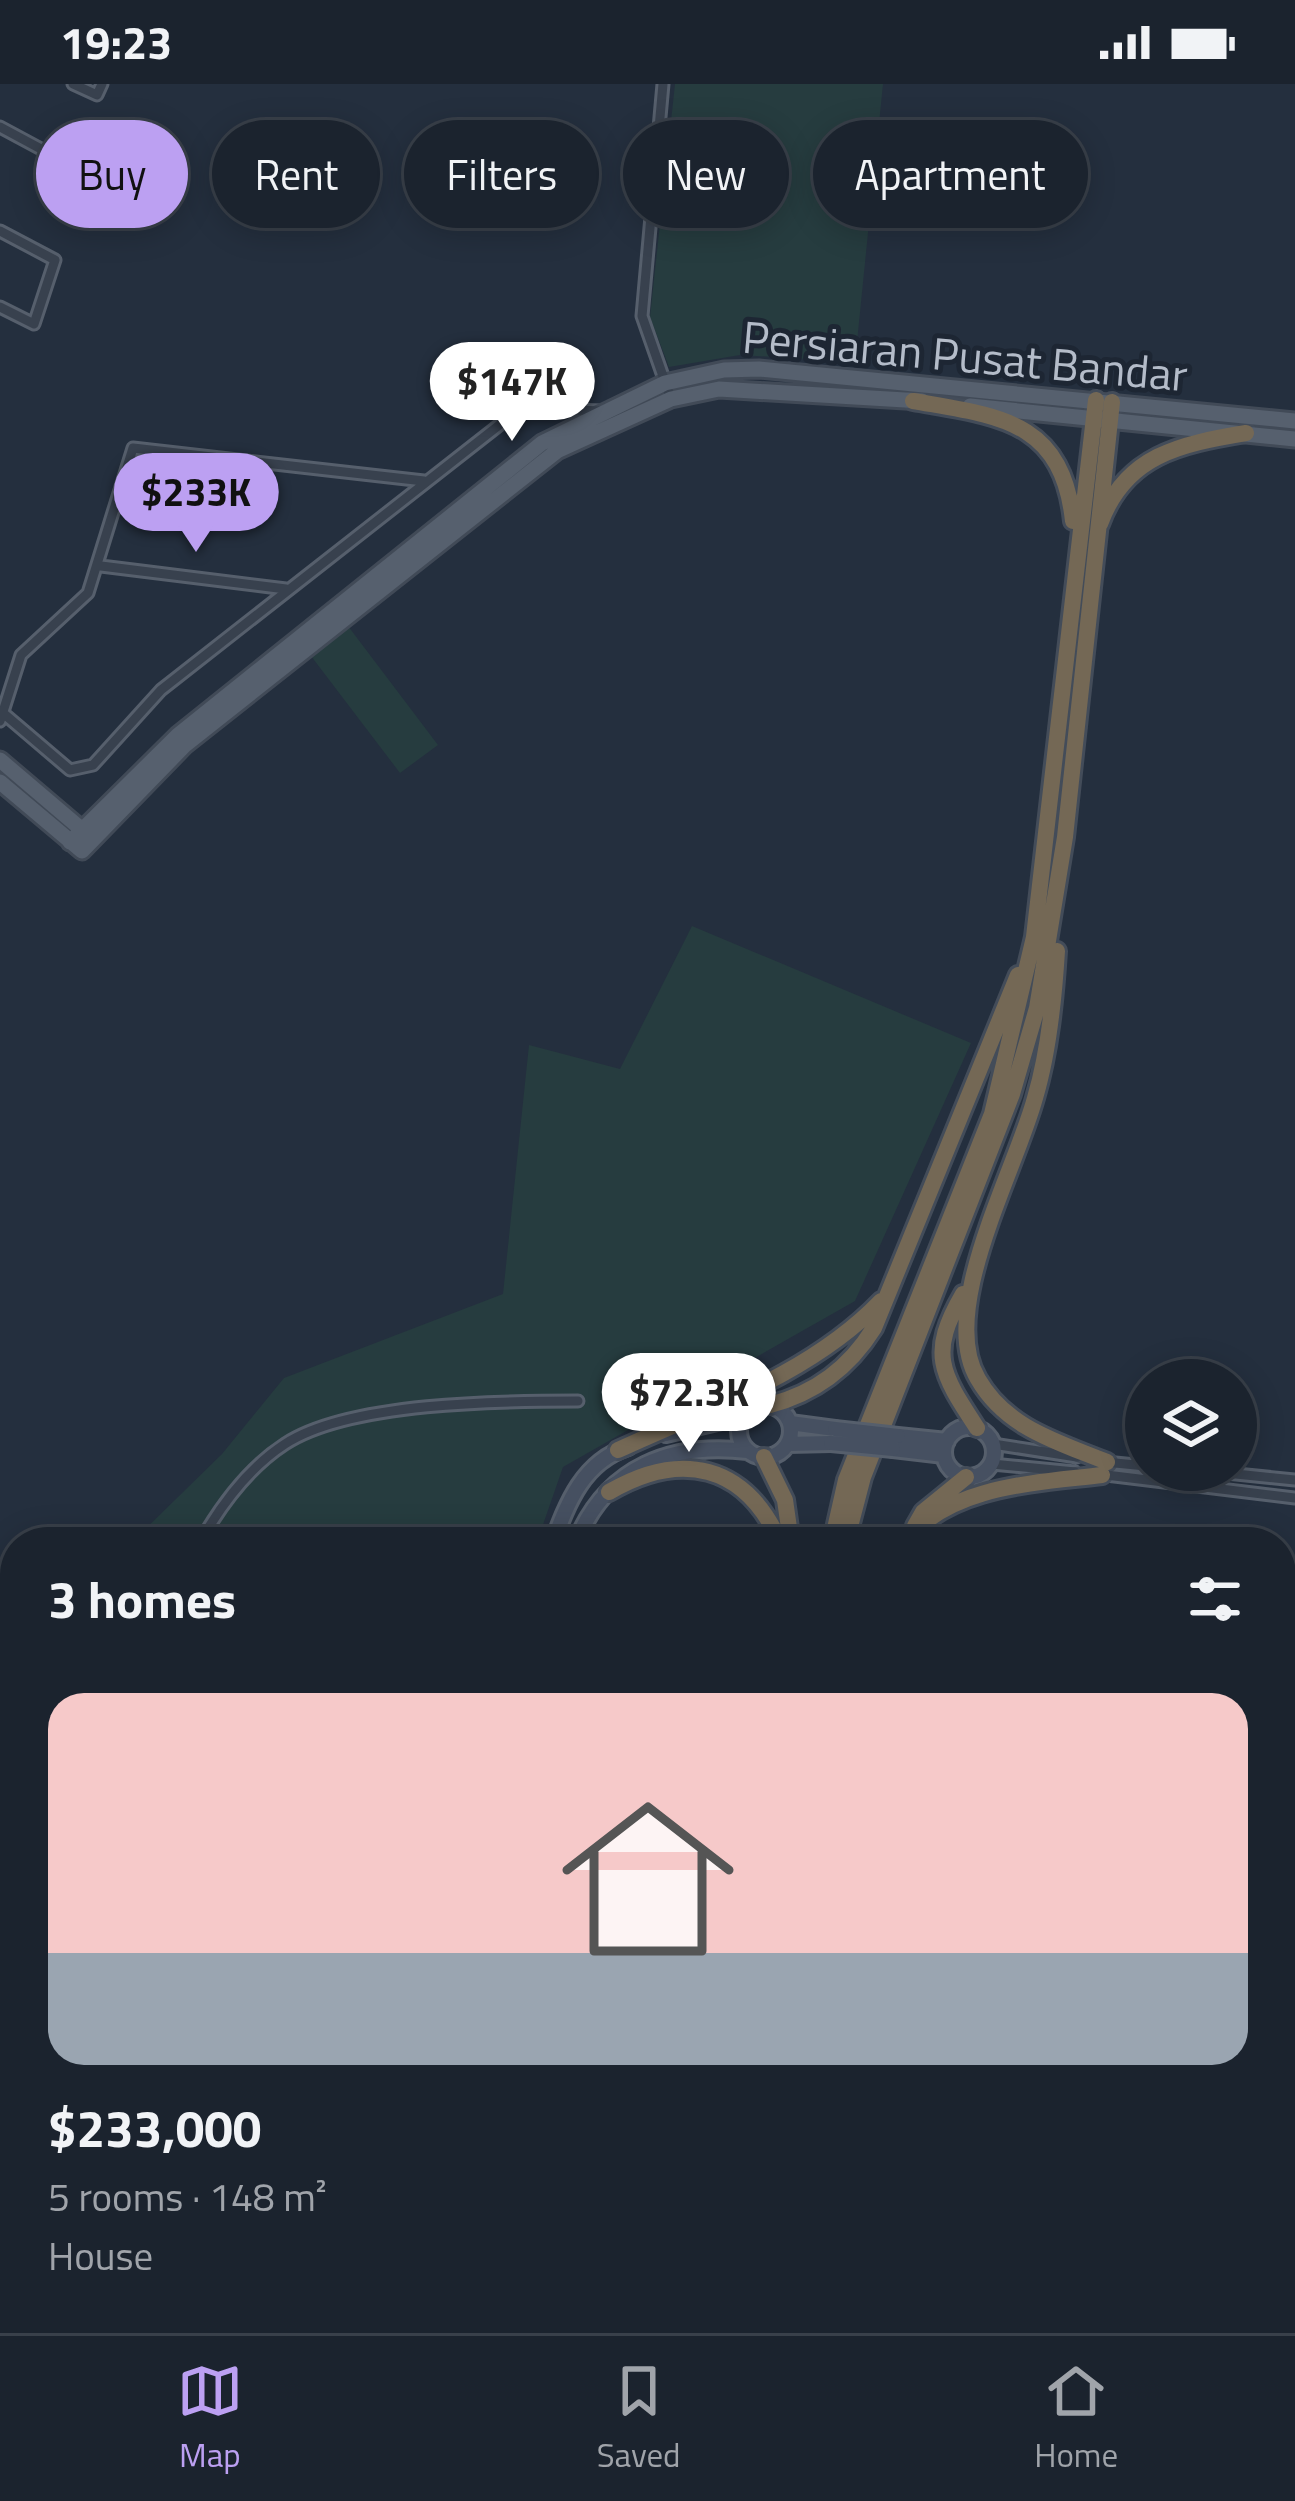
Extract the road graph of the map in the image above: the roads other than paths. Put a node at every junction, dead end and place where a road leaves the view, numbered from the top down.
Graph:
1 (73, 84) edge
2 (102, 84) edge
3 (663, 84) edge
4 (0, 127) edge
5 (36, 146) edge
6 (0, 231) edge
7 (0, 307) edge
8 (668, 391) junction
9 (913, 400) junction
10 (1103, 409) junction
11 (601, 411) junction
12 (1295, 421) edge
13 (1246, 433) junction
14 (1295, 439) edge
15 (424, 481) junction
16 (1084, 553) junction
17 (101, 566) junction
18 (286, 589) junction
19 (1, 716) edge
20 (0, 760) edge
21 (0, 782) edge
22 (1065, 837) junction
23 (82, 841) junction
24 (1034, 937) junction
25 (973, 1277) junction
26 (890, 1292) junction
27 (578, 1401) dead end
28 (770, 1405) junction
29 (743, 1416) junction
30 (790, 1423) junction
31 (977, 1428) junction
32 (833, 1436) junction
33 (788, 1444) junction
34 (993, 1444) junction
35 (945, 1448) junction
36 (618, 1450) junction
37 (756, 1454) junction
38 (992, 1464) junction
39 (1125, 1467) edge
40 (1105, 1468) junction
41 (1257, 1476) edge
42 (966, 1478) junction
43 (1295, 1480) edge
44 (609, 1492) junction
45 (1295, 1498) edge
46 (209, 1527) edge
47 (559, 1527) edge
48 (586, 1527) edge
49 (771, 1527) edge
50 (789, 1527) edge
51 (836, 1527) edge
52 (850, 1527) edge
53 (913, 1527) edge
54 (924, 1527) edge

1 - 2 street
3 - 8 street
4 - 5 street
6 - 7 street
8 - 9 main road, Persiaran Pusat Bandar
8 - 10 main road, Persiaran Pusat Bandar
8 - 11 main road, Persiaran Pusat Bandar
8 - 23 main road, Persiaran Pusat Bandar
9 - 10 main road, Persiaran Pusat Bandar
9 - 16 highway
10 - 12 main road, Persiaran Pusat Bandar
10 - 13 main road, Persiaran Pusat Bandar
10 - 16 highway
11 - 15 street
11 - 23 main road, Persiaran Pusat Bandar
13 - 14 main road, Persiaran Pusat Bandar
13 - 16 highway
15 - 17 street
15 - 18 street
16 - 22 highway
16 - 24 highway
17 - 18 street
17 - 19 street
18 - 19 street
20 - 23 main road
21 - 23 main road
22 - 25 highway
22 - 52 highway
24 - 26 highway
24 - 51 highway
25 - 31 highway
25 - 40 highway
26 - 28 highway
26 - 36 highway
27 - 46 street
28 - 29 main road
28 - 30 main road
29 - 36 main road
29 - 37 main road
30 - 32 main road
30 - 33 main road
31 - 34 main road
31 - 35 main road
32 - 33 main road
32 - 35 main road, bridge
33 - 37 main road
34 - 38 main road
34 - 40 street
35 - 42 main road
36 - 47 main road
37 - 44 main road
37 - 50 highway
38 - 40 street
38 - 42 main road
39 - 40 street
40 - 45 street
40 - 54 highway
41 - 43 street
42 - 53 highway
44 - 48 main road
44 - 49 highway

